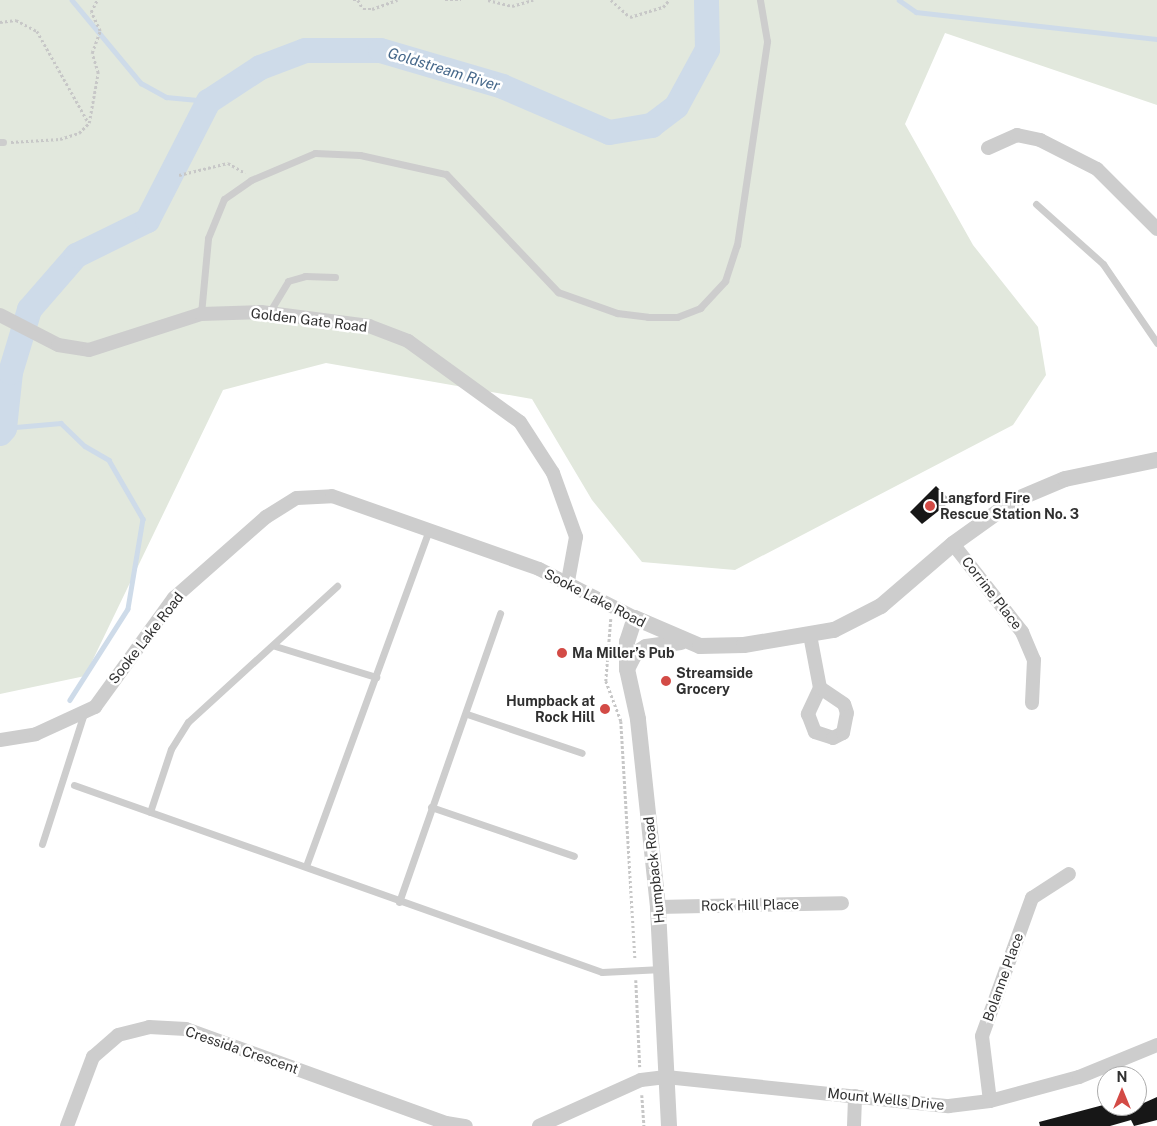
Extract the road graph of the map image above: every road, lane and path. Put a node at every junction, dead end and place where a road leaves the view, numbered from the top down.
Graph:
1 (97, 0) edge
2 (353, 0) edge
3 (358, 0) edge
4 (397, 0) edge
5 (445, 0) edge
6 (460, 0) edge
7 (488, 0) edge
8 (533, 0) edge
9 (611, 0) edge
10 (669, 0) edge
11 (760, 0) edge
12 (0, 22) edge
13 (88, 124) junction
14 (1, 142) edge
15 (988, 148) dead end
16 (179, 175) dead end
17 (251, 180) junction
18 (1036, 204) dead end
19 (1157, 229) edge
20 (335, 277) dead end
21 (269, 313) junction
22 (201, 314) junction
23 (0, 315) edge
24 (1157, 343) edge
25 (1157, 460) edge
26 (429, 530) junction
27 (953, 544) junction
28 (568, 582) junction
29 (338, 586) dead end
30 (500, 613) dead end
31 (635, 618) junction
32 (610, 622) dead end
33 (810, 635) junction
34 (684, 642) junction
35 (275, 646) junction
36 (627, 669) junction
37 (376, 677) junction
38 (820, 688) dead end
39 (1032, 703) dead end
40 (467, 714) junction
41 (83, 716) junction
42 (0, 740) edge
43 (582, 753) dead end
44 (74, 784) dead end
45 (431, 807) junction
46 (150, 812) junction
47 (42, 844) dead end
48 (574, 856) dead end
49 (306, 866) junction
50 (1069, 874) dead end
51 (399, 902) junction
52 (842, 903) dead end
53 (658, 907) junction
54 (662, 970) junction
55 (635, 972) junction
56 (1157, 1045) edge
57 (666, 1077) junction
58 (641, 1080) junction
59 (854, 1096) junction
60 (990, 1101) junction
61 (446, 1124) edge
62 (67, 1126) edge
63 (466, 1126) edge
64 (539, 1126) edge
65 (644, 1126) edge
66 (669, 1126) edge
67 (854, 1126) edge

1 - 13 path
2 - 3 path
3 - 4 path
5 - 6 path
7 - 8 path
9 - 10 path
11 - 17 lane
12 - 13 path
13 - 14 path
15 - 19 street
16 - 17 path
17 - 22 lane
18 - 24 lane
20 - 21 lane
21 - 22 street, Golden Gate Road
21 - 28 street, Golden Gate Road
22 - 23 street, Golden Gate Road
25 - 27 street, Sooke Lake Road
26 - 28 street, Sooke Lake Road
26 - 37 lane
26 - 41 street, Sooke Lake Road
27 - 33 street, Sooke Lake Road
27 - 39 street, Corrine Place
28 - 31 street, Sooke Lake Road
29 - 35 lane
30 - 40 lane
31 - 34 street, Sooke Lake Road
31 - 36 street, Humpback Road
32 - 55 path
33 - 34 street, Sooke Lake Road
33 - 38 street
34 - 36 street
35 - 37 lane
35 - 46 lane
36 - 53 street, Humpback Road
37 - 49 lane
40 - 43 lane
40 - 45 lane
41 - 42 street, Sooke Lake Road
41 - 47 lane
44 - 46 lane
45 - 48 lane
45 - 51 lane
46 - 49 lane
49 - 51 lane
50 - 60 street, Bolanne Place
51 - 55 lane
52 - 53 street, Rock Hill Place
53 - 54 street, Humpback Road
54 - 55 lane
54 - 57 street, Humpback Road
55 - 58 path
56 - 60 street, Mount Wells Drive
57 - 58 street
57 - 59 street, Mount Wells Drive
57 - 66 street, Humpback Road
58 - 64 street
58 - 65 path
59 - 60 street, Mount Wells Drive
59 - 67 street
61 - 62 street, Cressida Crescent
61 - 63 street, Cressida Crescent

